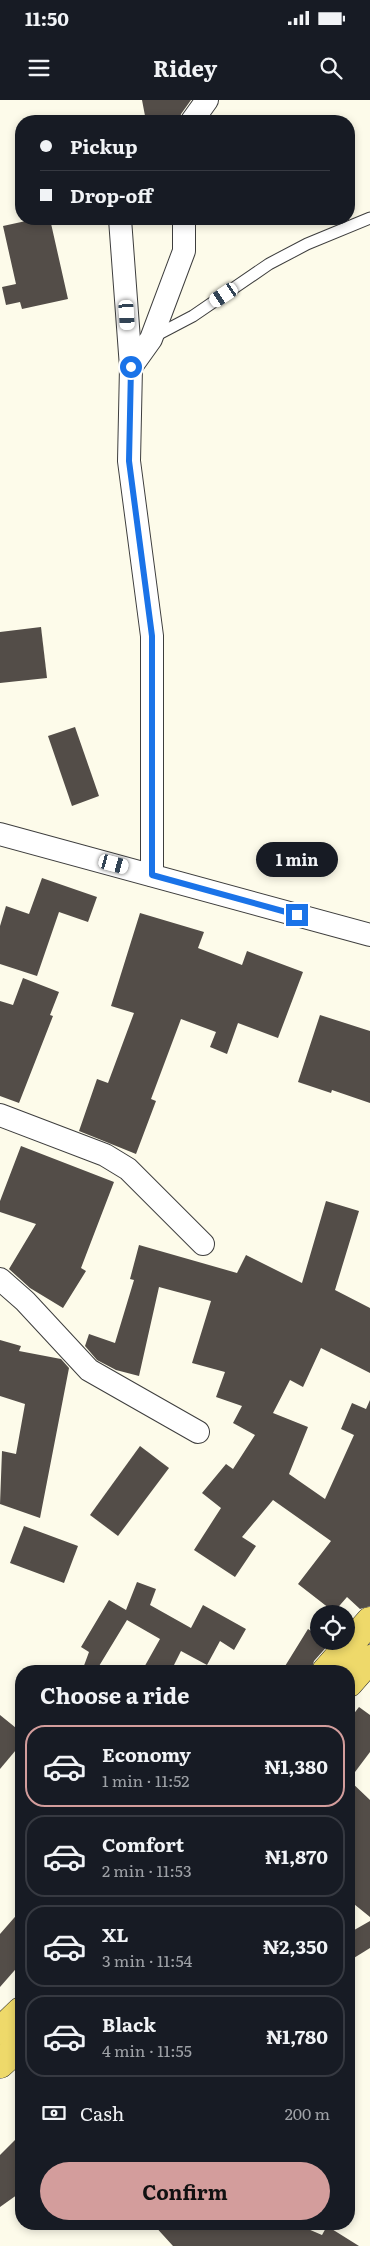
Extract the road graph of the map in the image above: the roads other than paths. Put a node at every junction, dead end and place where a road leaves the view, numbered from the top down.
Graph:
1 (207, 100) edge
2 (196, 115) edge
3 (370, 218) edge
4 (355, 224) edge
5 (120, 225) edge
6 (184, 225) edge
7 (353, 225) edge
8 (150, 339) junction
9 (131, 367) junction
10 (0, 834) edge
11 (152, 875) junction
12 (370, 935) edge
13 (0, 1115) edge
14 (203, 1244) dead end
15 (0, 1279) edge
16 (198, 1432) dead end
17 (370, 1621) edge
18 (331, 1665) edge
19 (15, 2017) edge
20 (0, 2031) edge
21 (15, 2050) edge
22 (0, 2064) edge

1 - 2 street
3 - 4 lane
5 - 9 street
6 - 8 street
7 - 8 lane
8 - 9 street
9 - 11 street
10 - 11 street
11 - 12 street
13 - 14 street
15 - 16 street
17 - 18 main road
19 - 20 main road
21 - 22 main road

